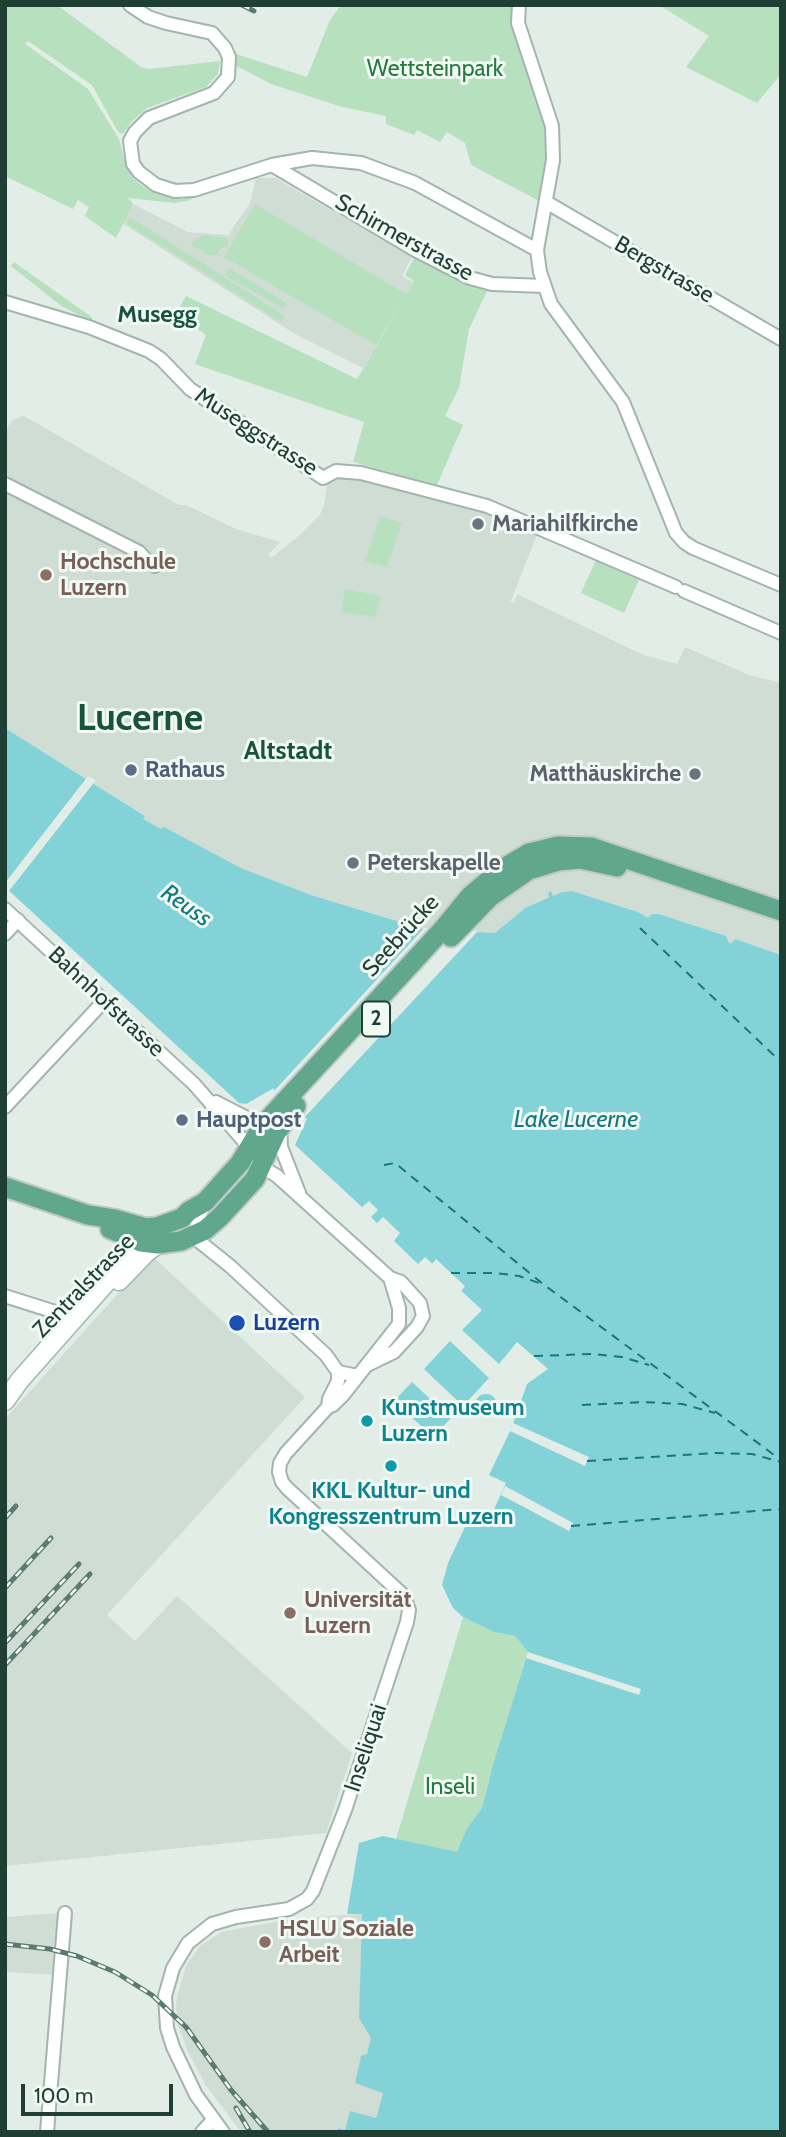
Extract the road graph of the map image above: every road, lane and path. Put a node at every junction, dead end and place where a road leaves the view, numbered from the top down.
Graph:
1 (130, 5) edge
2 (519, 5) edge
3 (272, 165) junction
4 (546, 202) junction
5 (537, 250) junction
6 (544, 286) junction
7 (5, 302) edge
8 (781, 339) edge
9 (5, 484) edge
10 (155, 566) dead end
11 (781, 585) edge
12 (779, 628) edge
13 (475, 901) junction
14 (5, 909) edge
15 (781, 911) edge
16 (18, 920) junction
17 (781, 922) edge
18 (5, 934) edge
19 (104, 1002) junction
20 (207, 1096) junction
21 (5, 1107) edge
22 (272, 1125) junction
23 (244, 1155) junction
24 (262, 1167) junction
25 (5, 1187) edge
26 (301, 1196) junction
27 (205, 1202) junction
28 (88, 1215) junction
29 (182, 1218) junction
30 (197, 1234) junction
31 (150, 1243) junction
32 (390, 1278) junction
33 (5, 1296) edge
34 (75, 1320) junction
35 (362, 1371) junction
36 (338, 1372) junction
37 (10, 1395) edge
38 (328, 1407) junction
39 (65, 1913) dead end
40 (213, 2120) junction
41 (47, 2132) edge
42 (202, 2132) edge
43 (223, 2132) edge

1 - 3 street
2 - 4 street
3 - 5 street
3 - 6 street, Schirmerstrasse
4 - 5 street
4 - 8 street, Bergstrasse
5 - 6 street
6 - 11 street
7 - 12 street, Museggstrasse
9 - 10 street
13 - 15 main road, 2
13 - 17 main road, 2
13 - 22 main road, Seebrücke / 2
14 - 16 street, Bahnhofstrasse
16 - 18 street
16 - 19 street, Bahnhofstrasse
19 - 20 street, Bahnhofstrasse
19 - 21 street
20 - 22 street, Bahnhofstrasse
20 - 23 street, Bahnhofstrasse
22 - 23 main road, 2
22 - 24 main road, 2
22 - 26 street
23 - 24 street
23 - 27 main road, 2
24 - 26 street
24 - 30 main road, 2
25 - 28 main road, 2
26 - 32 street
27 - 29 main road, 2
27 - 30 street
28 - 29 main road, 2
28 - 31 main road, 2
29 - 31 main road, Zentralstrasse
30 - 31 main road, Zentralstrasse / 2
30 - 36 street
31 - 34 main road, Zentralstrasse
31 - 37 main road, Zentralstrasse
32 - 35 street
32 - 35 street
33 - 34 street
34 - 37 main road, Zentralstrasse
35 - 36 street
35 - 38 street
36 - 38 street
38 - 40 street, Inseliquai
39 - 41 street
40 - 42 street
40 - 43 street

